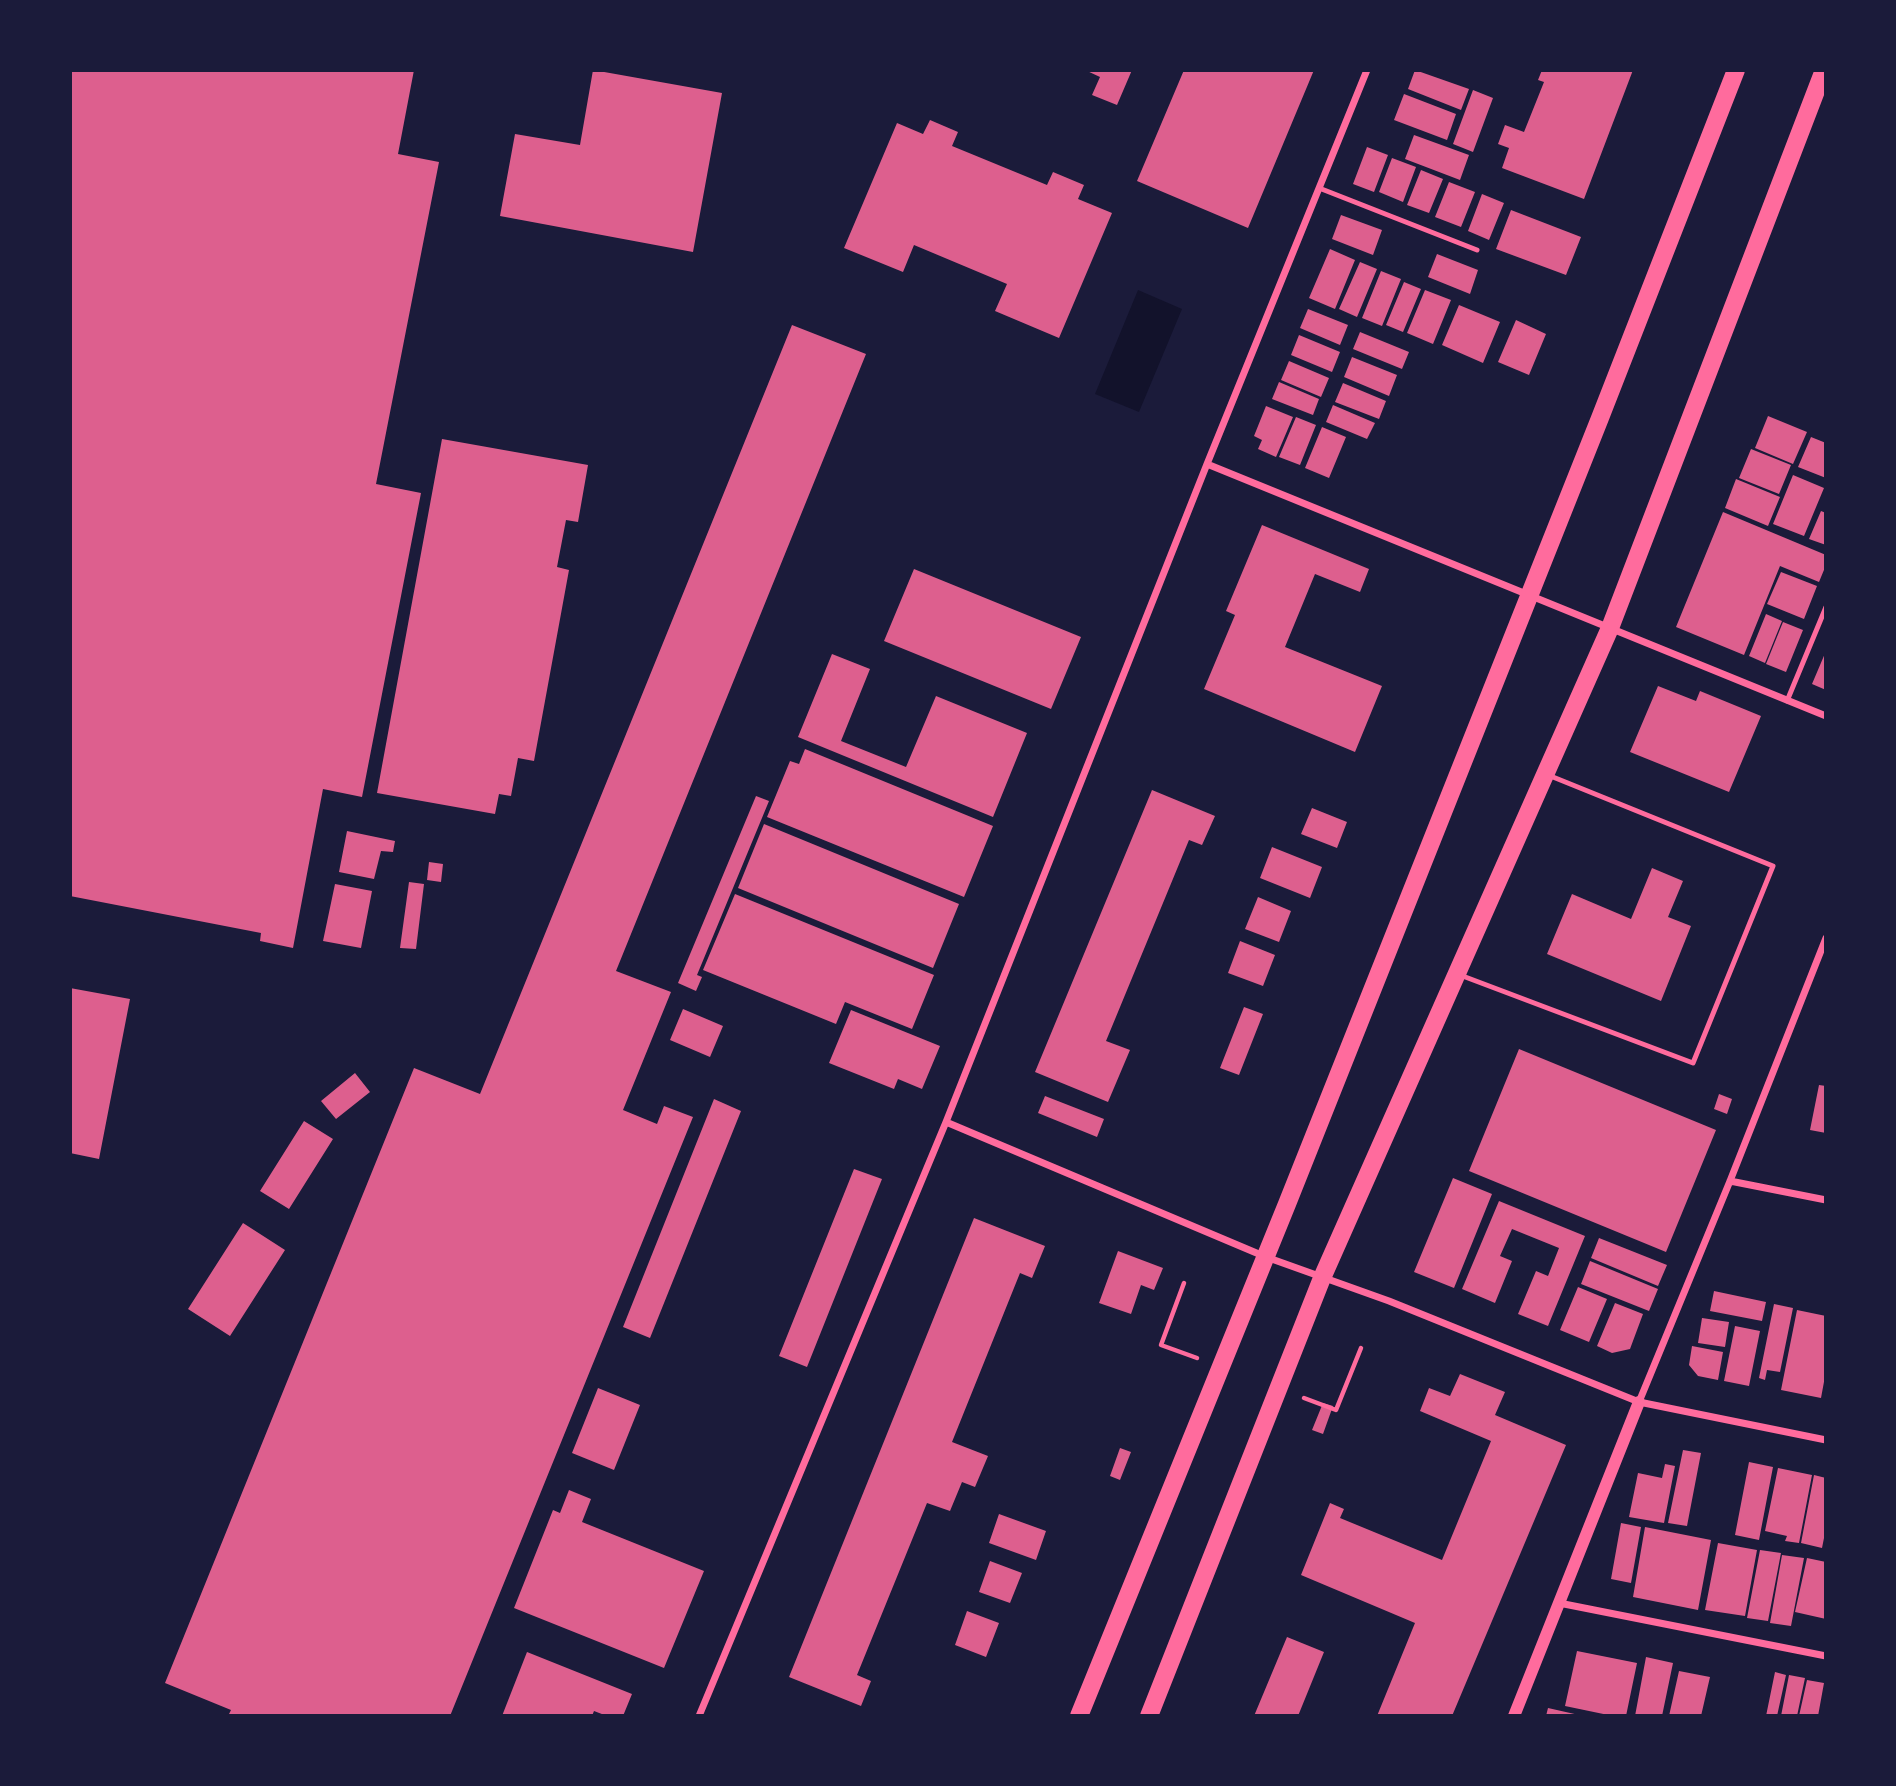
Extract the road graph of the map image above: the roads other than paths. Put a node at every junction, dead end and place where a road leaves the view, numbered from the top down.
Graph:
1 (1367, 70) edge
2 (1736, 70) edge
3 (1824, 70) edge
4 (1319, 188) junction
5 (1477, 250) dead end
6 (1207, 464) junction
7 (1529, 595) junction
8 (1826, 607) edge
9 (1610, 628) junction
10 (1787, 701) junction
11 (1826, 716) edge
12 (1546, 774) junction
13 (1826, 938) edge
14 (1816, 962) junction
15 (1826, 964) edge
16 (1457, 974) junction
17 (946, 1122) junction
18 (1730, 1181) junction
19 (1826, 1200) edge
20 (1266, 1257) junction
21 (1322, 1278) junction
22 (1639, 1402) junction
23 (1826, 1440) edge
24 (1559, 1603) junction
25 (1826, 1656) edge
26 (700, 1716) edge
27 (1079, 1716) edge
28 (1149, 1716) edge
29 (1514, 1716) edge

1 - 4 street
2 - 7 main road
3 - 9 main road
4 - 5 lane
4 - 6 street
6 - 7 street
6 - 17 street
7 - 9 street
7 - 20 main road
8 - 10 lane
9 - 10 street
9 - 12 main road
10 - 11 street
12 - 16 main road
12 - 16 lane
13 - 14 street
14 - 15 street
14 - 18 street
16 - 21 main road
17 - 20 street
17 - 26 street
18 - 19 street
18 - 22 street
20 - 21 street
20 - 27 main road
21 - 22 street
21 - 28 main road
22 - 23 street
22 - 24 street
24 - 25 street
24 - 29 street

